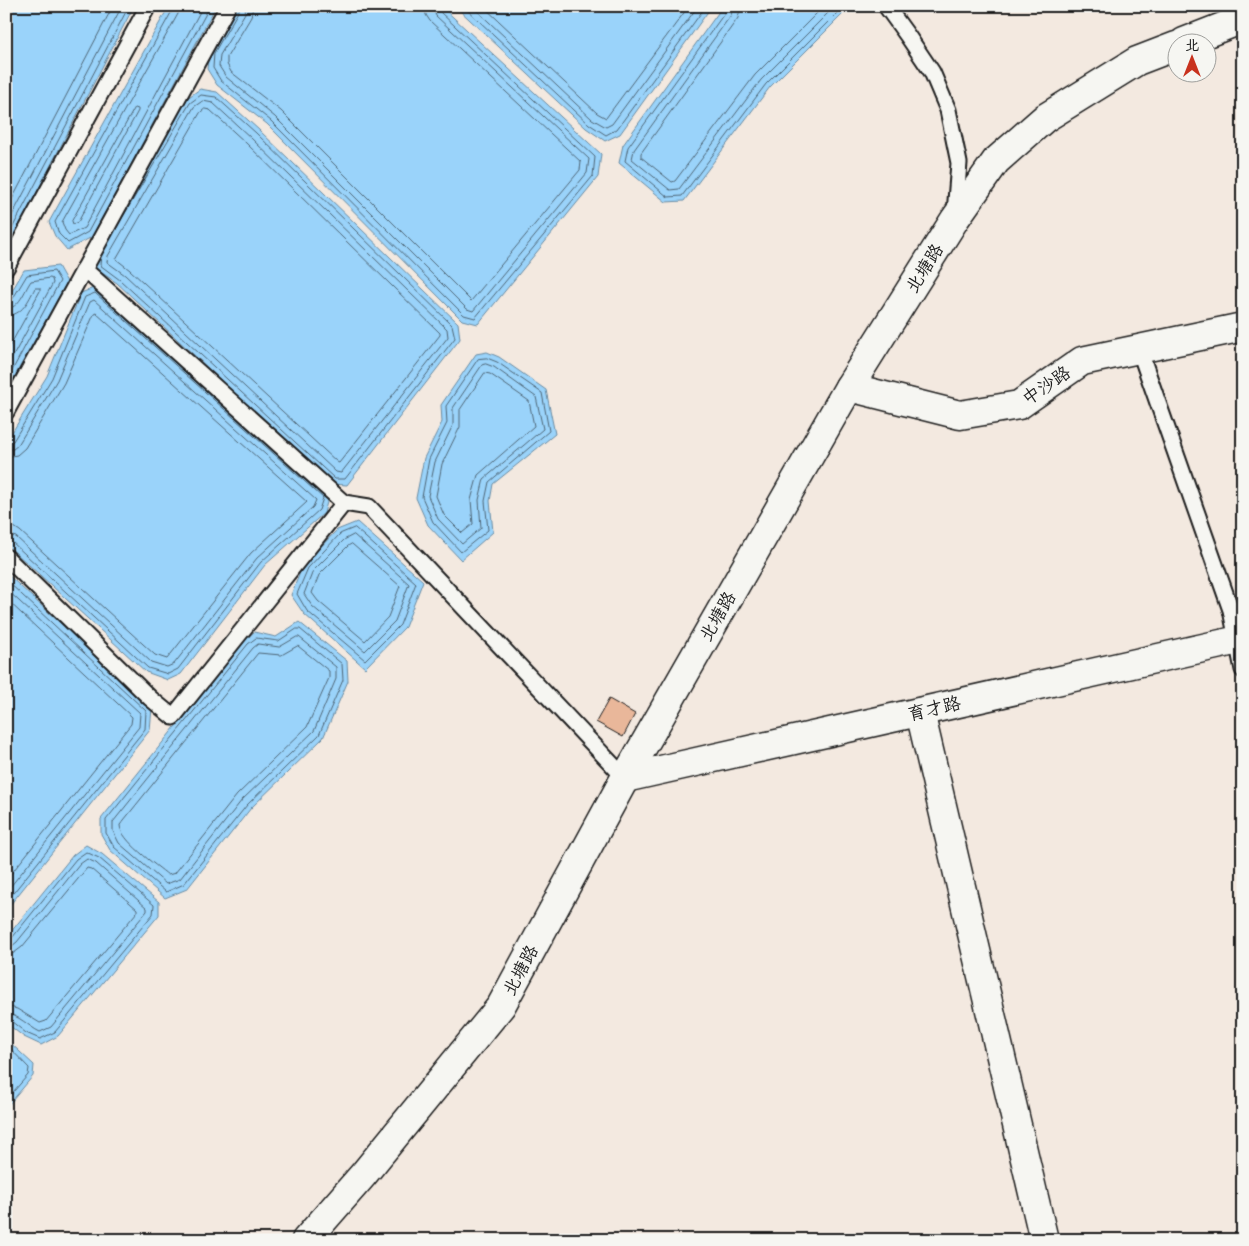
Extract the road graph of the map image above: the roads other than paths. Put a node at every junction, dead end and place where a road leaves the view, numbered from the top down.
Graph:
1 (148, 6) edge
2 (228, 6) edge
3 (886, 6) edge
4 (1243, 19) edge
5 (1210, 32) edge
6 (1166, 50) edge
7 (954, 219) junction
8 (6, 268) edge
9 (84, 269) junction
10 (1243, 327) edge
11 (1139, 349) junction
12 (849, 387) junction
13 (6, 412) edge
14 (344, 502) junction
15 (6, 557) edge
16 (1240, 640) edge
17 (1243, 670) edge
18 (920, 712) junction
19 (625, 778) junction
20 (306, 1240) edge
21 (1044, 1240) edge

1 - 8 lane
2 - 9 lane
3 - 7 lane
4 - 5 street
6 - 7 street, 北塘路
7 - 12 street, 北塘路
9 - 13 lane
9 - 14 lane
10 - 11 street, 中沙路
11 - 12 street, 中沙路
11 - 16 lane
12 - 19 street, 北塘路
14 - 15 lane
14 - 19 lane
16 - 17 lane
16 - 18 street, 育才路
18 - 19 street, 育才路
18 - 21 street
19 - 20 street, 北塘路

